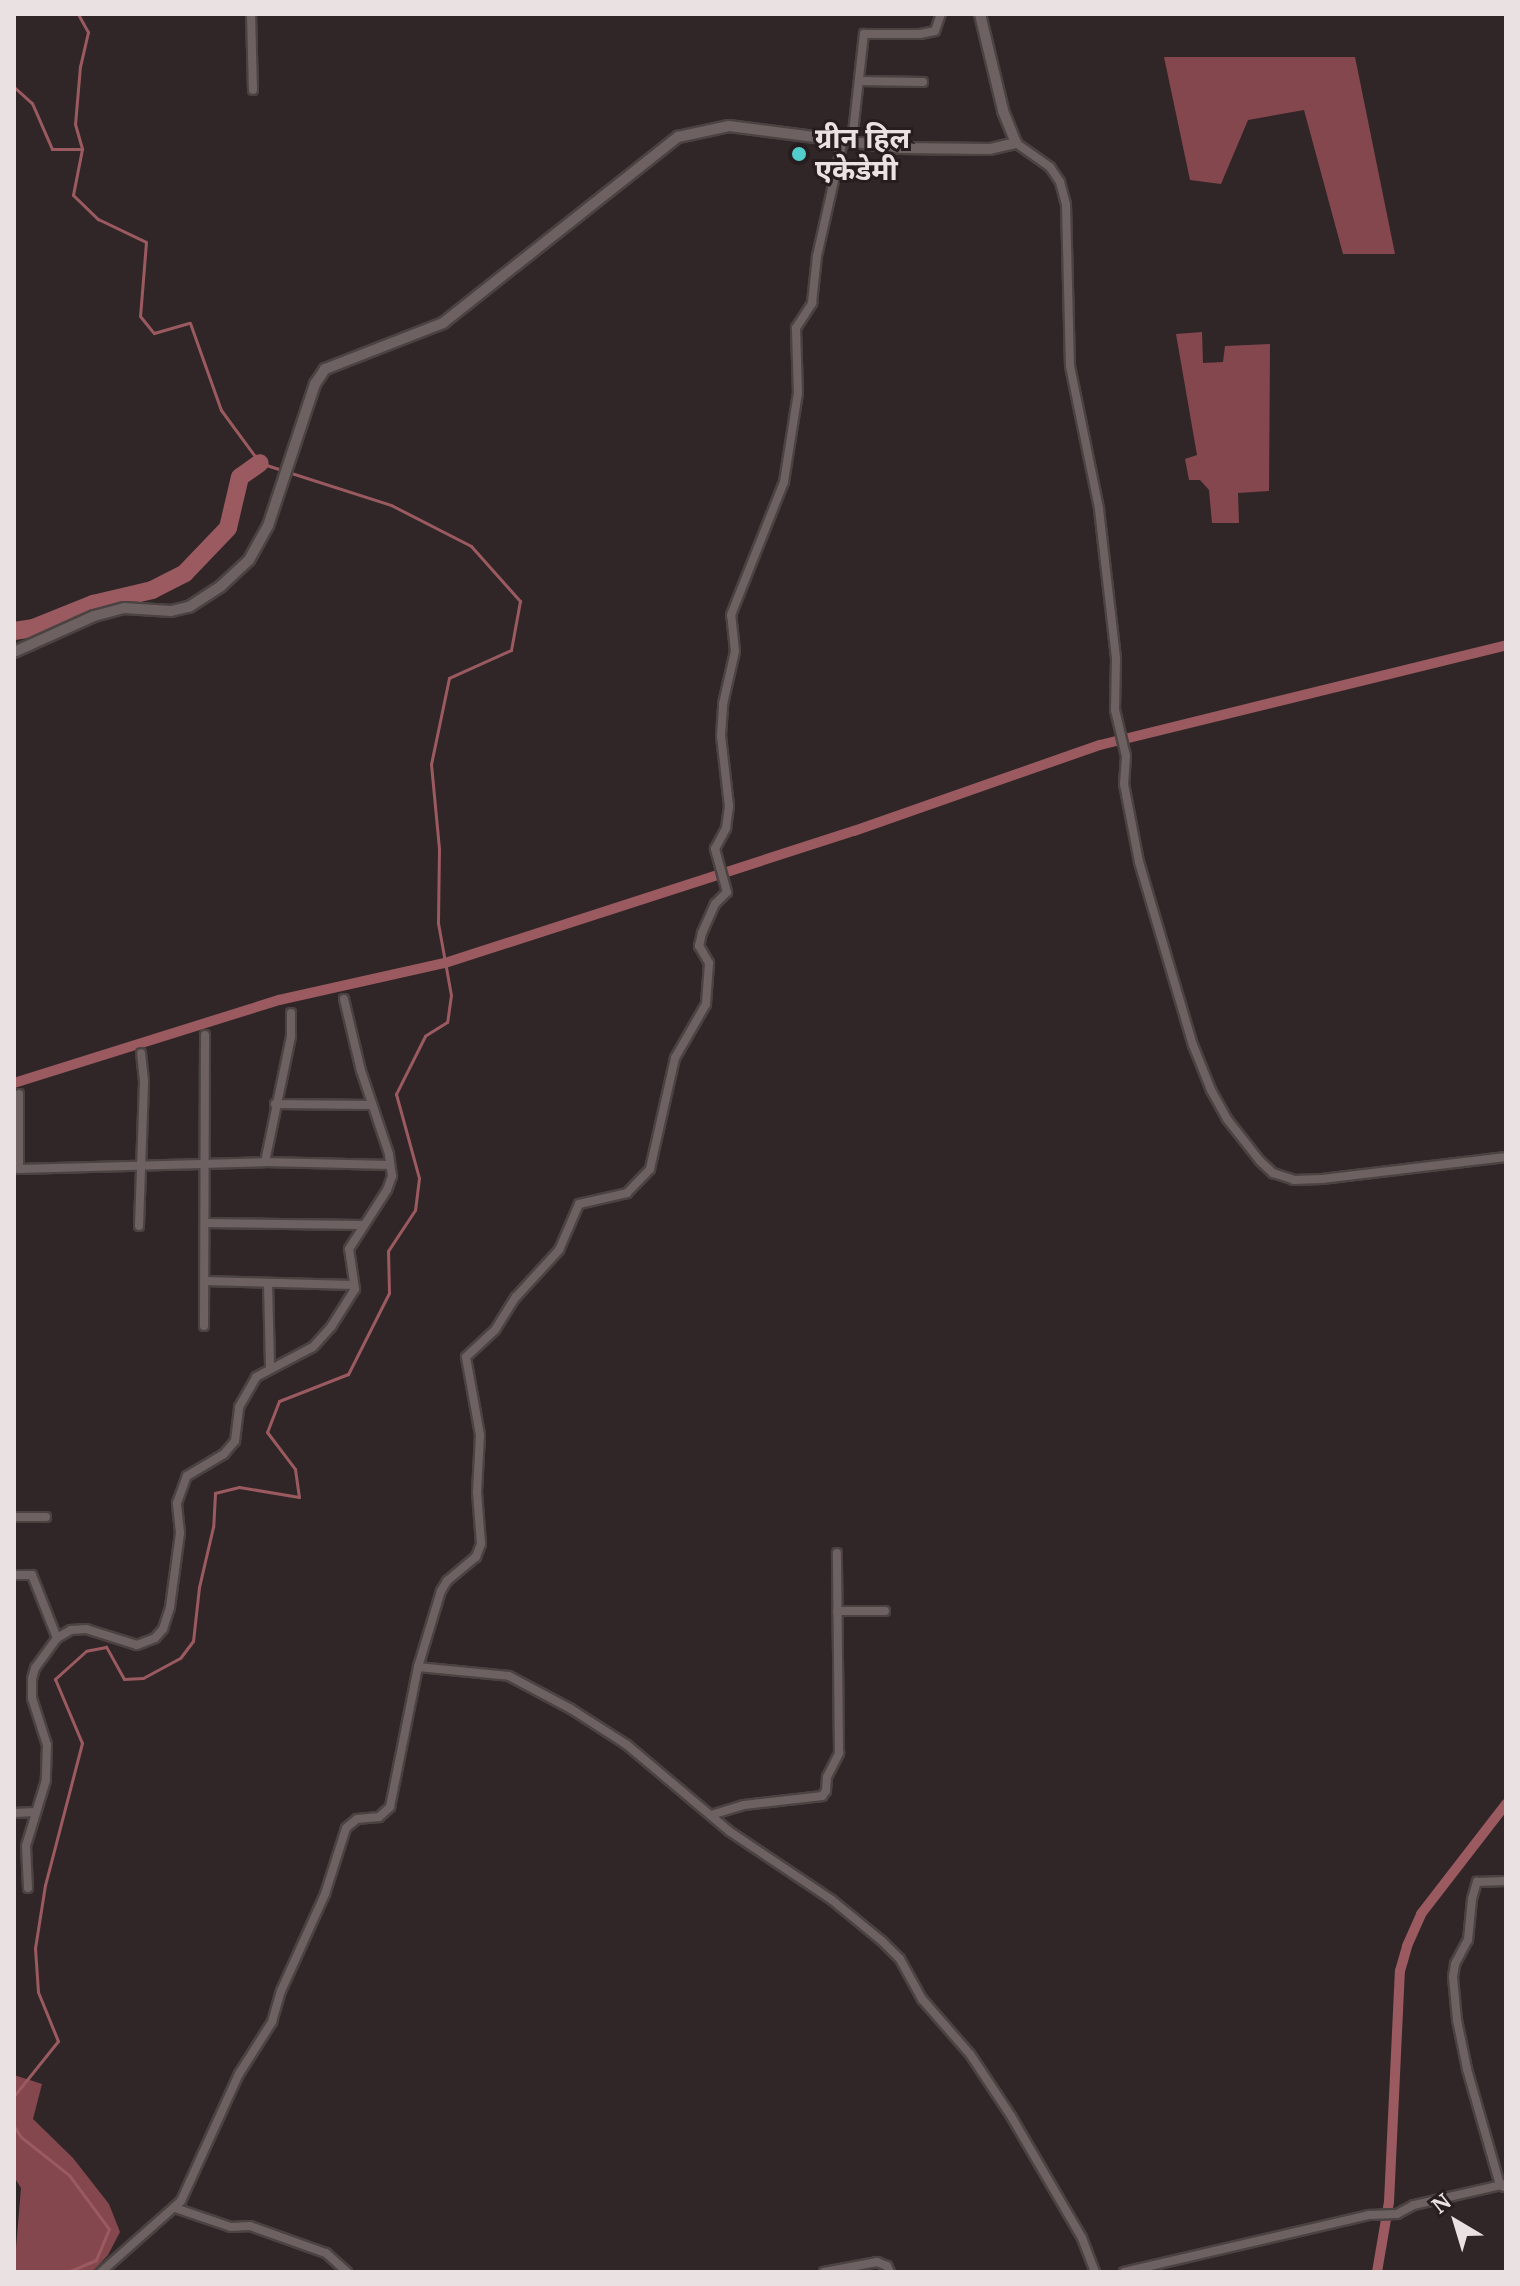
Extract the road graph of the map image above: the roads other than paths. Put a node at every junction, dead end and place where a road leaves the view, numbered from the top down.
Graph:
1 (251, 14) edge
2 (941, 14) edge
3 (980, 14) edge
4 (859, 81) junction
5 (923, 82) dead end
6 (253, 90) dead end
7 (847, 142) junction
8 (1016, 143) junction
9 (14, 652) edge
10 (344, 999) dead end
11 (291, 1013) dead end
12 (205, 1035) dead end
13 (141, 1053) dead end
14 (19, 1094) dead end
15 (275, 1104) junction
16 (371, 1105) junction
17 (1506, 1157) edge
18 (265, 1162) junction
19 (207, 1163) junction
20 (390, 1165) junction
21 (142, 1166) junction
22 (206, 1223) junction
23 (361, 1225) junction
24 (139, 1226) dead end
25 (205, 1281) junction
26 (268, 1283) junction
27 (354, 1285) junction
28 (204, 1326) dead end
29 (270, 1367) junction
30 (14, 1517) edge
31 (46, 1517) dead end
32 (837, 1553) dead end
33 (14, 1575) edge
34 (837, 1611) junction
35 (885, 1611) dead end
36 (57, 1638) junction
37 (418, 1667) junction
38 (35, 1812) junction
39 (14, 1813) edge
40 (711, 1815) junction
41 (1506, 1881) edge
42 (28, 1888) dead end
43 (1504, 2186) edge
44 (175, 2208) junction
45 (101, 2272) edge
46 (347, 2272) edge
47 (824, 2272) edge
48 (890, 2272) edge
49 (1095, 2272) edge
50 (1124, 2272) edge

1 - 6 street
2 - 4 street
3 - 8 street
4 - 5 street
4 - 7 street
7 - 8 street
7 - 9 street
7 - 37 street
8 - 17 street
10 - 16 street
11 - 15 street
12 - 19 street
13 - 21 street
14 - 21 street
15 - 16 street
15 - 18 street
16 - 20 street
18 - 19 street
18 - 20 street
19 - 21 street
19 - 22 street
20 - 23 street
21 - 24 street
22 - 23 street
22 - 25 street
23 - 27 street
25 - 26 street
25 - 28 street
26 - 27 street
26 - 29 street
27 - 29 street
29 - 36 street
30 - 31 street
32 - 34 street
33 - 36 street
34 - 35 street
34 - 40 street
36 - 38 street
37 - 40 street
37 - 44 street
38 - 39 street
38 - 42 street
40 - 49 street
41 - 43 street
43 - 50 street
44 - 45 street
44 - 46 street
47 - 48 street

